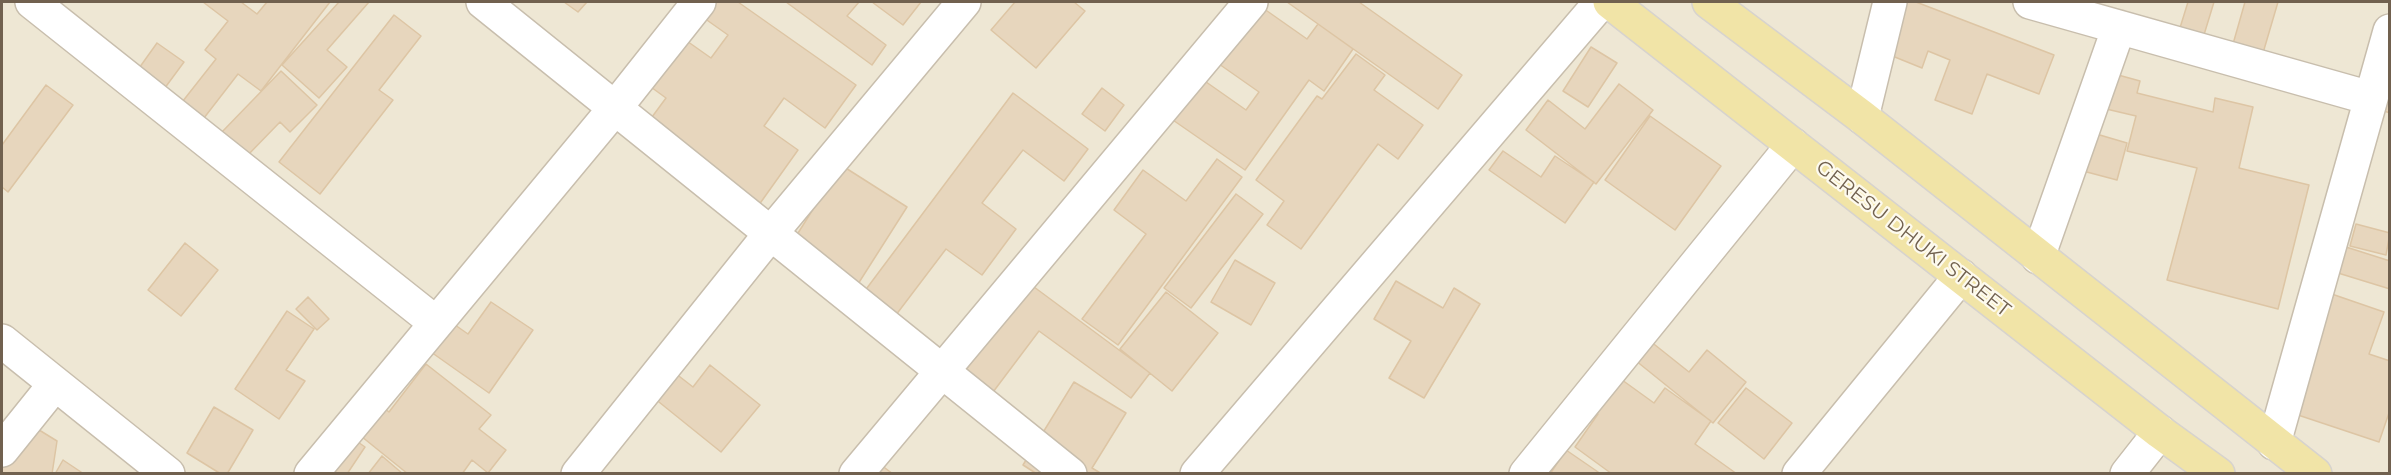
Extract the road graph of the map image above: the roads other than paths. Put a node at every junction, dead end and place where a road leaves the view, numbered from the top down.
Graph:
1 (32, 2) edge
2 (483, 2) edge
3 (699, 2) edge
4 (964, 2) edge
5 (1251, 2) edge
6 (1601, 2) edge
7 (1610, 2) edge
8 (1708, 2) edge
9 (1890, 2) edge
10 (2030, 2) edge
11 (2119, 27) junction
12 (2390, 31) edge
13 (2370, 98) junction
14 (615, 108) junction
15 (1862, 117) junction
16 (1793, 145) junction
17 (771, 233) junction
18 (2038, 256) junction
19 (1961, 276) junction
20 (436, 323) junction
21 (2, 341) edge
22 (941, 370) junction
23 (55, 384) junction
24 (2160, 432) junction
25 (2274, 443) junction
26 (2, 450) edge
27 (168, 474) edge
28 (311, 474) edge
29 (578, 474) edge
30 (856, 474) edge
31 (1070, 474) edge
32 (1197, 474) edge
33 (1526, 474) edge
34 (1799, 474) edge
35 (2127, 474) edge
36 (2218, 474) edge
37 (2315, 474) edge

1 - 20 street
2 - 14 street
3 - 14 street
4 - 17 street
5 - 22 street
6 - 32 street
7 - 16 main road, GERESU DHUKI STREET
8 - 15 main road
9 - 15 street
10 - 11 street
11 - 13 street
11 - 18 street
12 - 13 street
13 - 25 street
14 - 17 street
14 - 20 street
15 - 18 main road
16 - 19 main road, GERESU DHUKI STREET
16 - 33 street
17 - 22 street
17 - 29 street
18 - 25 main road
19 - 24 main road, GERESU DHUKI STREET
19 - 34 street
20 - 28 street
21 - 23 street
22 - 30 street
22 - 31 street
23 - 26 street
23 - 27 street
24 - 35 street
24 - 36 main road, GERESU DHUKI STREET
25 - 37 main road

